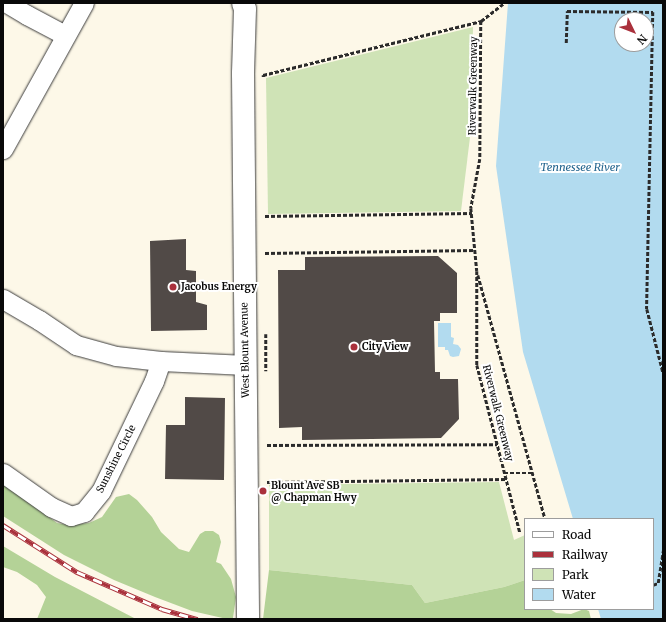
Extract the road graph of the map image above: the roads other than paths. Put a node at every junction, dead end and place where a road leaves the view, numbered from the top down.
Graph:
1 (7, 3) edge
2 (84, 3) edge
3 (247, 5) edge
4 (65, 35) junction
5 (3, 149) edge
6 (3, 299) edge
7 (161, 361) junction
8 (246, 365) junction
9 (3, 472) edge
10 (248, 619) edge

1 - 4 street
2 - 4 street
3 - 8 street, West Blount Avenue
4 - 5 street
6 - 7 street
7 - 8 street
7 - 9 street, Sunshine Circle
8 - 10 street, West Blount Avenue

